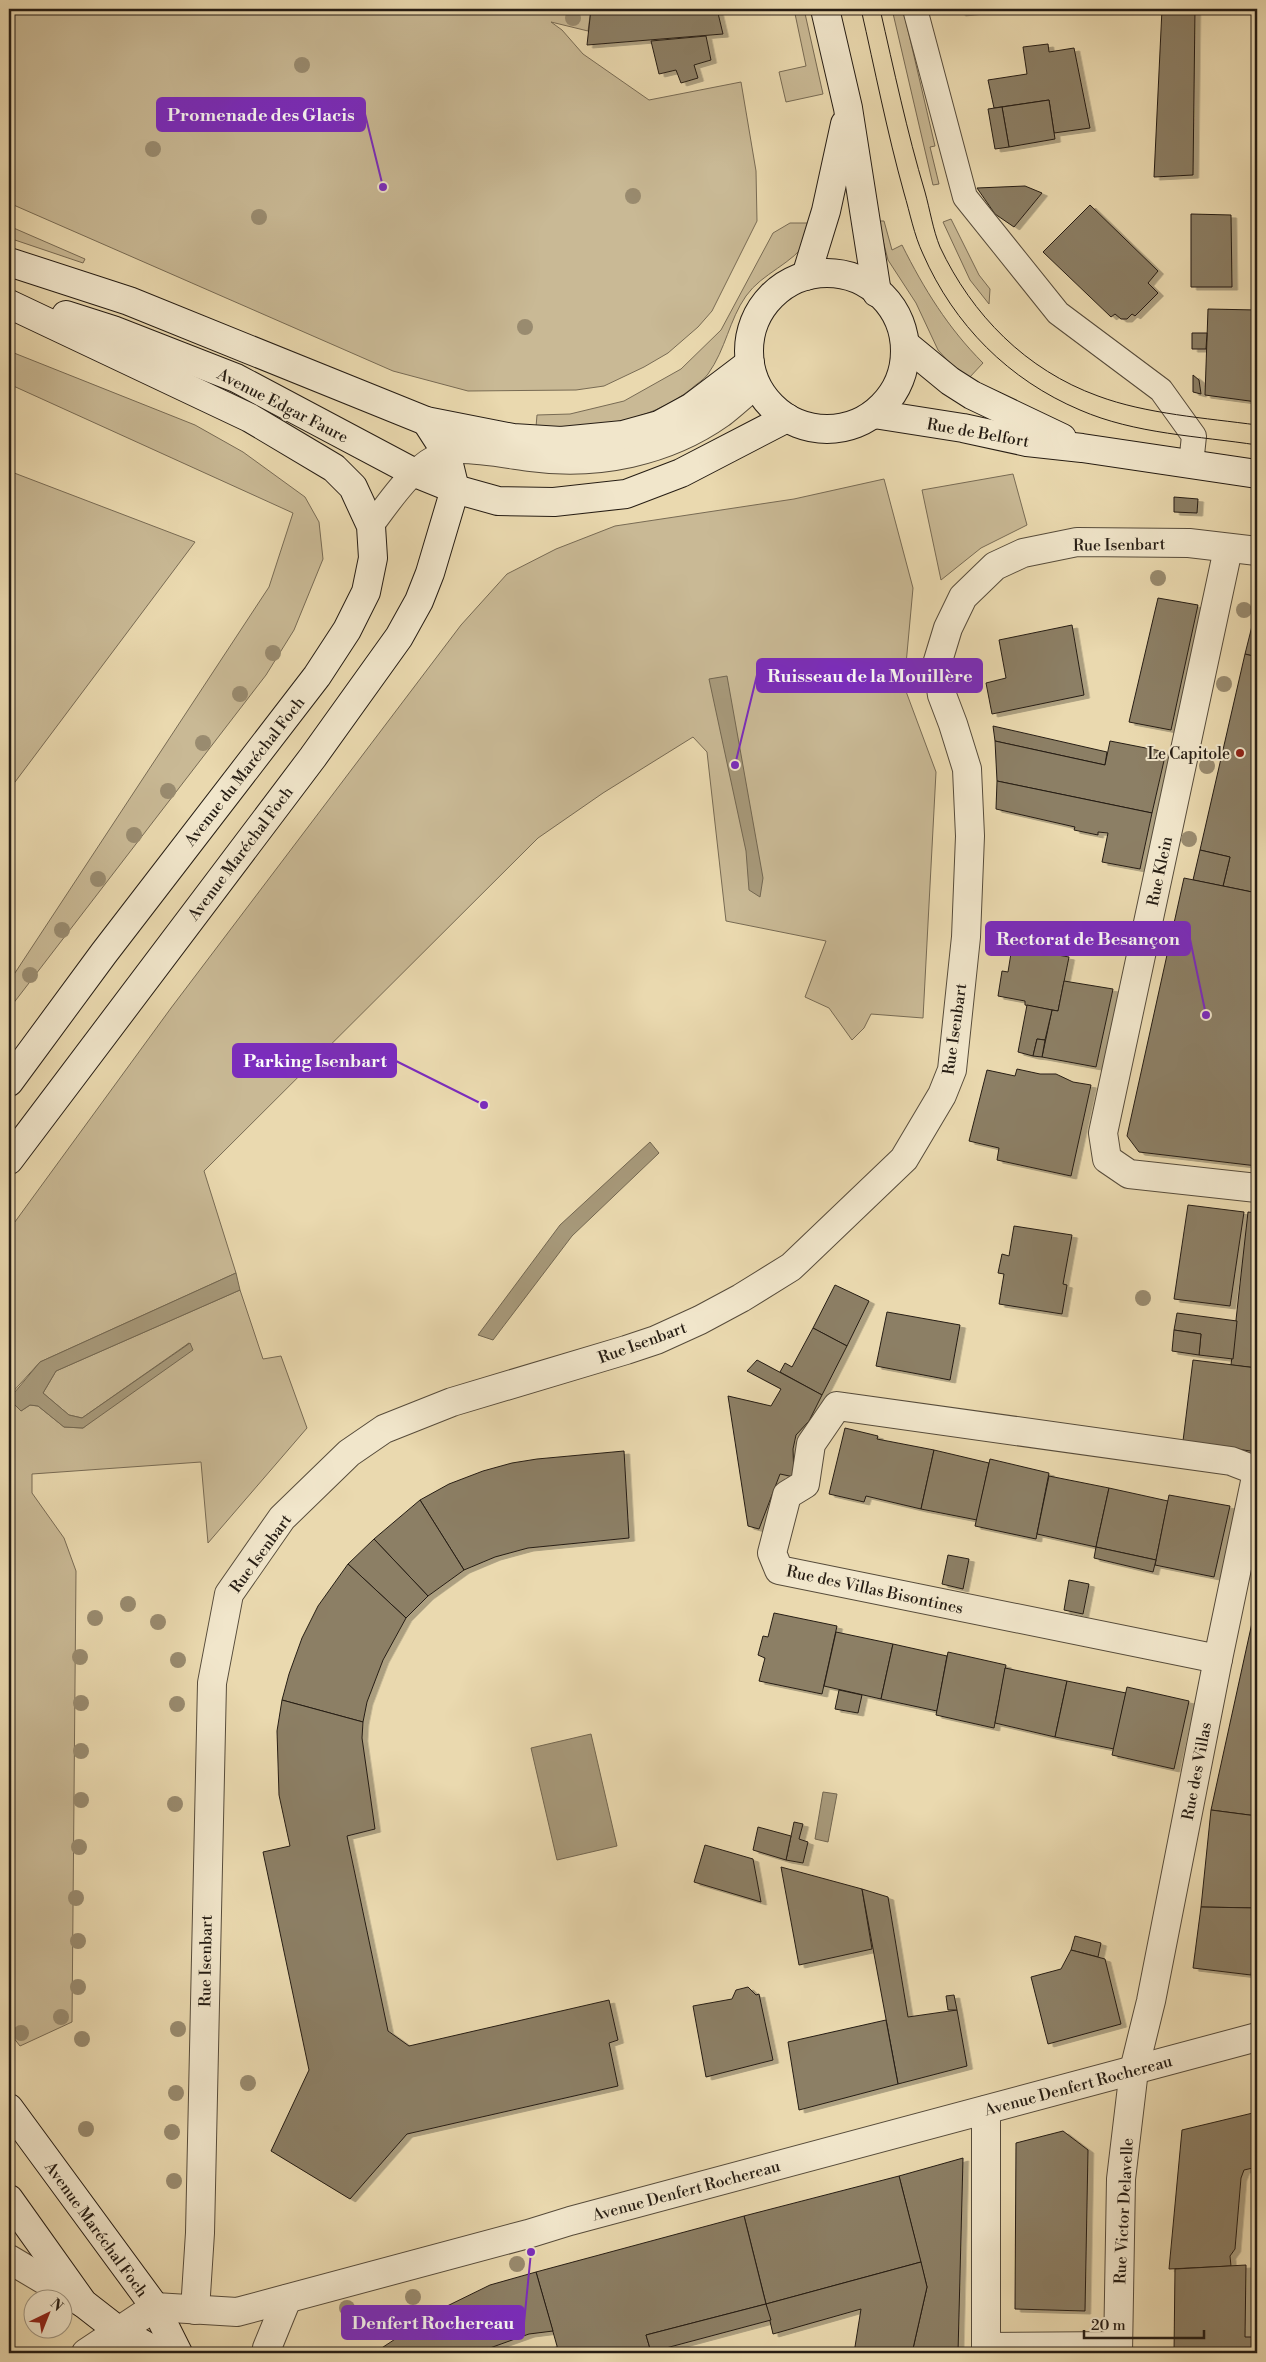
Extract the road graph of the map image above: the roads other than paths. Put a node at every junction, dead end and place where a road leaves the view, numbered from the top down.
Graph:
1 (825, 9) edge
2 (915, 9) edge
3 (848, 108) junction
4 (9, 262) edge
5 (806, 276) junction
6 (878, 293) junction
7 (9, 297) edge
8 (9, 304) edge
9 (905, 344) junction
10 (753, 374) junction
11 (874, 414) junction
12 (787, 418) junction
13 (426, 421) junction
14 (1082, 448) junction
15 (446, 452) junction
16 (1192, 464) junction
17 (413, 472) junction
18 (1257, 474) edge
19 (455, 489) junction
20 (371, 526) junction
21 (1228, 549) junction
22 (1257, 551) edge
23 (9, 1082) edge
24 (9, 1160) edge
25 (1257, 1188) edge
26 (1257, 1471) edge
27 (1218, 1659) junction
28 (1257, 2037) edge
29 (1134, 2070) junction
30 (9, 2108) edge
31 (986, 2110) junction
32 (9, 2199) edge
33 (9, 2259) edge
34 (287, 2299) junction
35 (82, 2302) junction
36 (155, 2307) junction
37 (195, 2310) junction
38 (119, 2331) junction
39 (1118, 2350) edge
40 (86, 2353) edge
41 (159, 2353) edge
42 (178, 2353) edge
43 (266, 2353) edge

1 - 3 street
2 - 16 lane
3 - 5 street
3 - 6 street
4 - 13 street, Avenue Edgar Faure
5 - 6 street
5 - 10 street
6 - 9 street
7 - 17 street, Avenue Edgar Faure
8 - 20 street, Avenue Edgar Faure
9 - 11 street
9 - 14 street, Rue de Belfort
10 - 12 street
10 - 13 street
10 - 15 lane
11 - 12 street
11 - 14 street, Rue de Belfort
12 - 19 street, Avenue Edgar Faure
13 - 15 street
14 - 16 street, Rue de Belfort
15 - 17 lane
15 - 19 street
16 - 18 street, Rue de Belfort
17 - 19 street, Avenue Edgar Faure
17 - 20 lane
19 - 24 street, Avenue Maréchal Foch
20 - 23 street, Avenue du Maréchal Foch
21 - 22 street, Rue Isenbart
21 - 25 street, Rue Klein
21 - 37 street, Rue Isenbart
26 - 27 street, Rue des Villas
26 - 27 street, Rue des Villas Bisontines
27 - 29 street, Rue des Villas
28 - 29 street, Avenue Denfert Rochereau
29 - 31 street, Avenue Denfert Rochereau
29 - 39 street, Rue Victor Delavelle
30 - 36 street, Avenue Maréchal Foch
31 - 34 street, Avenue Denfert Rochereau
31 - 39 street
32 - 35 street
33 - 35 street
34 - 37 street, Avenue Denfert Rochereau
34 - 43 street
35 - 38 street
36 - 37 street, Avenue Denfert Rochereau
36 - 38 street
36 - 42 street, Avenue Maréchal Foch
38 - 40 street
38 - 41 street

